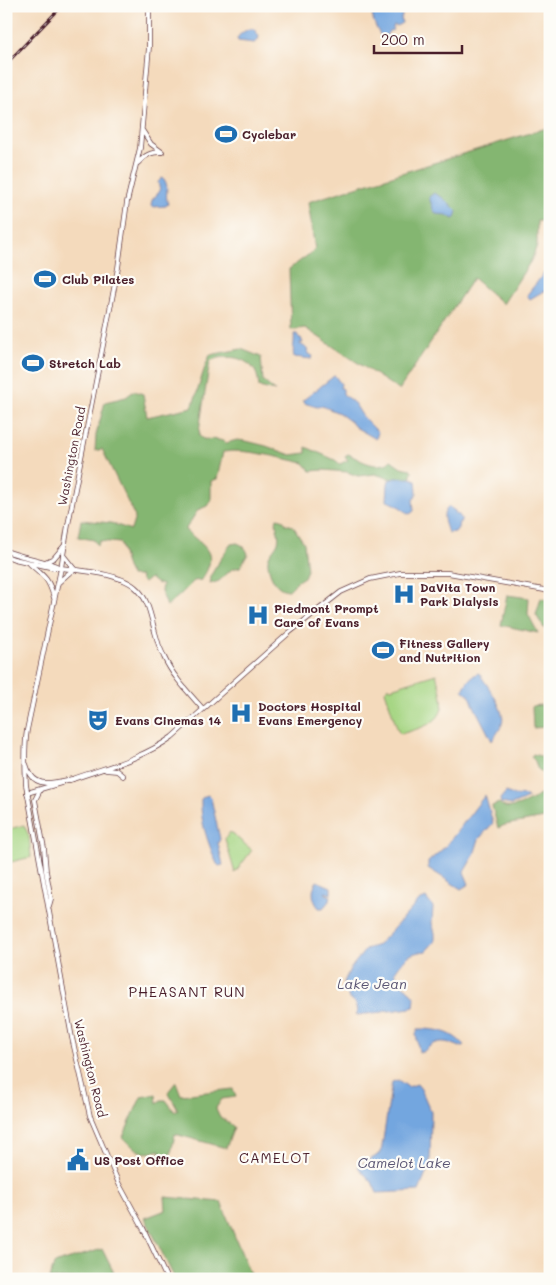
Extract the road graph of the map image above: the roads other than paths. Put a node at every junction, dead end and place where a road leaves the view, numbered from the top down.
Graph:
1 (149, 6) edge
2 (142, 130) junction
3 (136, 165) junction
4 (65, 544) junction
5 (6, 552) edge
6 (63, 555) junction
7 (6, 556) edge
8 (28, 562) junction
9 (44, 562) junction
10 (61, 568) junction
11 (76, 570) junction
12 (58, 583) junction
13 (550, 591) edge
14 (54, 602) junction
15 (203, 709) junction
16 (25, 761) junction
17 (104, 770) junction
18 (123, 776) dead end
19 (73, 778) junction
20 (40, 790) junction
21 (27, 793) junction
22 (48, 908) junction
23 (167, 1279) edge

1 - 2 main road, Washington Road
2 - 3 main road, Washington Road
2 - 3 main road
3 - 4 main road, Washington Road
4 - 6 main road, Washington Road
4 - 9 main road
5 - 9 main road
6 - 10 main road, Washington Road
6 - 11 main road
7 - 8 main road
8 - 10 main road
8 - 14 main road
9 - 10 main road
10 - 11 main road
10 - 12 main road, Washington Road
11 - 12 main road
11 - 15 main road
12 - 14 main road, Washington Road
13 - 15 main road
14 - 16 main road, Washington Road
15 - 17 main road
16 - 19 main road
16 - 21 main road, Washington Road
17 - 18 main road
17 - 19 main road
19 - 20 main road
20 - 21 main road
20 - 22 main road, Washington Road
21 - 22 main road, Washington Road
22 - 23 main road, Washington Road

